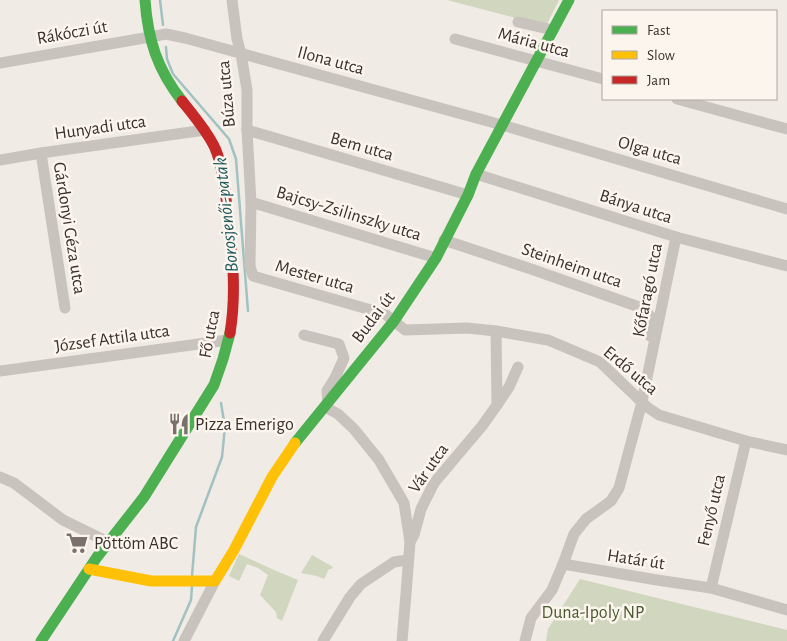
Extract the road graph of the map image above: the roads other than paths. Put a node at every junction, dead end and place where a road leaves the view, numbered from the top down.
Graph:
1 (145, 0) edge
2 (232, 0) edge
3 (569, 0) edge
4 (518, 22) dead end
5 (553, 30) junction
6 (150, 37) junction
7 (455, 39) dead end
8 (241, 54) junction
9 (537, 60) junction
10 (0, 63) edge
11 (602, 79) edge
12 (681, 100) edge
13 (502, 125) junction
14 (787, 129) edge
15 (205, 130) junction
16 (247, 130) junction
17 (41, 153) junction
18 (0, 160) edge
19 (476, 174) junction
20 (468, 195) junction
21 (251, 202) junction
22 (787, 208) edge
23 (676, 237) junction
24 (444, 240) junction
25 (436, 258) junction
26 (787, 266) edge
27 (253, 276) joint
28 (66, 308) dead end
29 (394, 322) junction
30 (496, 331) junction
31 (304, 334) dead end
32 (228, 340) junction
33 (652, 352) junction
34 (518, 367) dead end
35 (0, 372) edge
36 (642, 402) junction
37 (326, 405) junction
38 (497, 405) junction
39 (746, 440) junction
40 (787, 450) edge
41 (0, 477) edge
42 (108, 542) junction
43 (410, 542) junction
44 (408, 560) junction
45 (563, 564) junction
46 (88, 569) junction
47 (214, 581) junction
48 (711, 588) junction
49 (787, 610) edge
50 (41, 641) edge
51 (184, 641) edge
52 (323, 641) edge
53 (402, 641) edge
54 (525, 641) edge

1 - 6 street, Fő utca
2 - 8 street, Búza utca
3 - 5 street, Budai út
4 - 5 street
5 - 9 street, Budai út
6 - 8 street, Ilona utca
6 - 10 street, Rákóczi út
6 - 15 street, Fő utca
7 - 9 street, Mária utca
8 - 13 street, Ilona utca
8 - 16 street, Búza utca
9 - 11 street, Mária utca
9 - 13 street, Budai út
12 - 14 street
13 - 19 street, Budai út
13 - 22 street, Olga utca
15 - 17 street, Hunyadi utca
15 - 32 street, Fő utca
16 - 20 street, Bem utca
16 - 21 street, Búza utca
17 - 18 street, Hunyadi utca
17 - 28 street, Gárdonyi Géza utca
19 - 20 street, Budai út
19 - 23 street, Bánya utca
20 - 24 street, Budai út
21 - 25 street, Bajcsy-Zsilinszky utca
21 - 27 street, Búza utca
23 - 26 street, Bánya utca
23 - 33 street, Kőfaragó utca
24 - 25 street, Budai út
24 - 33 street, Steinheim utca
25 - 29 street, Budai út
27 - 29 street, Mester utca
29 - 30 street, Erdő utca
29 - 37 street, Budai út
30 - 36 street, Erdő utca
30 - 38 street
31 - 37 street
32 - 35 street, József Attila utca
32 - 42 street, Fő utca
33 - 36 street, Kőfaragó utca
34 - 38 street, Vár utca
36 - 39 street, Erdő utca
36 - 45 street, Kőfaragó utca
37 - 43 street
37 - 47 street, Budai út
38 - 43 street, Vár utca
39 - 40 street, Erdő utca
39 - 48 street, Fenyő utca
41 - 42 street
42 - 46 street, Fő utca
43 - 44 street, Vár utca
44 - 52 street
44 - 53 street, Vár utca
45 - 48 street, Határ út
45 - 54 street
46 - 47 street
46 - 50 street, Fő utca
47 - 51 street, Budai út
48 - 49 street, Határ út

